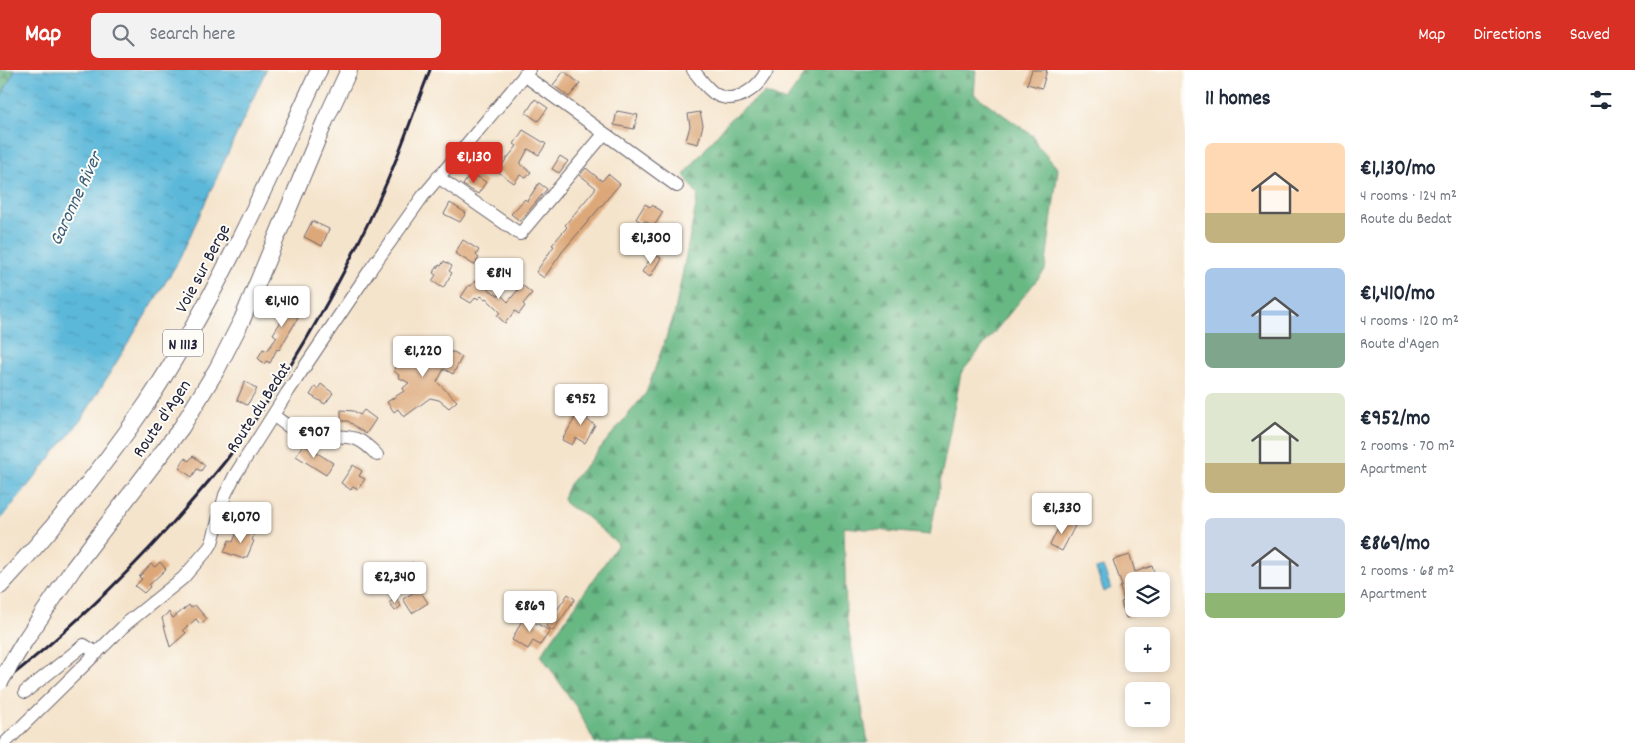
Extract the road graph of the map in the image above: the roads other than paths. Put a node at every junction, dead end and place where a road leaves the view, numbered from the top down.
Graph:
1 (320, 70) edge
2 (349, 70) edge
3 (693, 70) edge
4 (767, 70) edge
5 (526, 73) edge
6 (604, 134) junction
7 (438, 177) junction
8 (677, 186) dead end
9 (274, 416) junction
10 (377, 455) dead end
11 (0, 586) edge
12 (97, 652) junction
13 (0, 682) edge
14 (25, 692) dead end
15 (5, 743) edge

1 - 11 main road, Voie sur Berge / N 1113
2 - 13 main road, Route d'Agen, bridge
3 - 4 street
5 - 6 street
5 - 7 street, Route du Bedat
6 - 7 street
6 - 8 street
7 - 9 street, Route du Bedat
9 - 10 street
9 - 12 street, Route du Bedat
12 - 14 street
12 - 15 street, Route du Bedat

